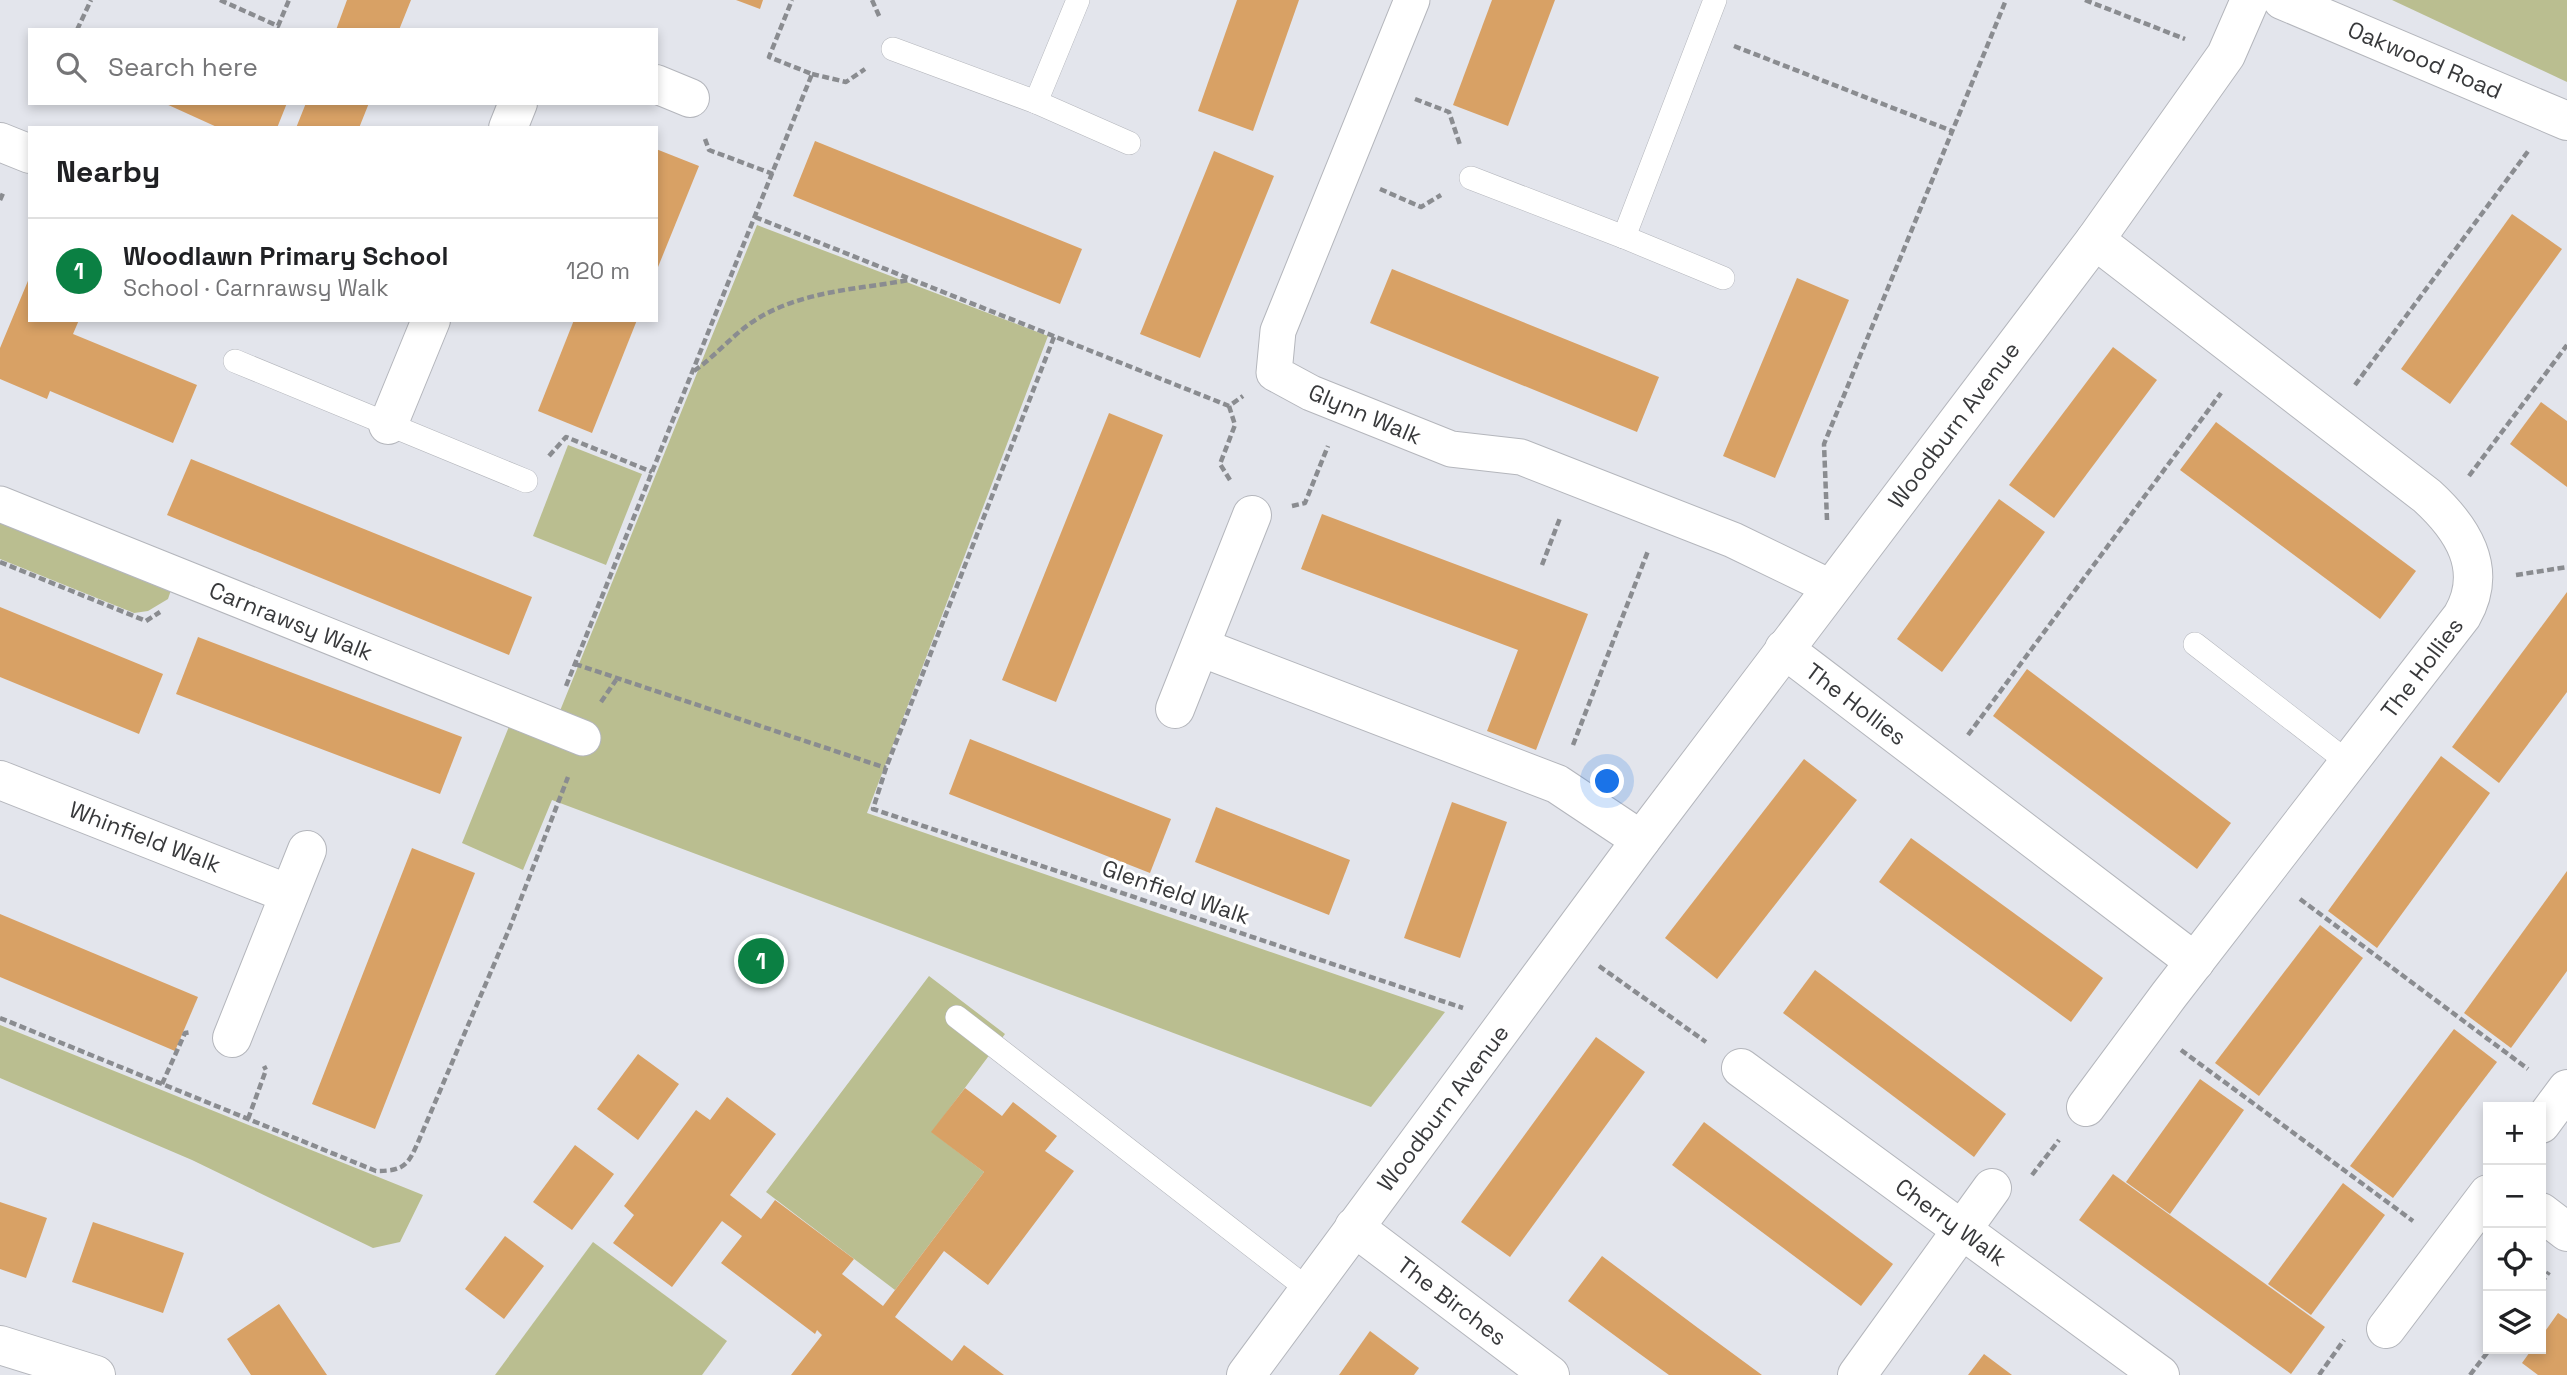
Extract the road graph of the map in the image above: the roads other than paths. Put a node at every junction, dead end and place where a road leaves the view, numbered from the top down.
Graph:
1 (1078, 0) edge
2 (1412, 0) edge
3 (1715, 0) edge
4 (2250, 0) edge
5 (2282, 0) edge
6 (894, 49) road end
7 (1037, 102) junction
8 (517, 105) edge
9 (2561, 118) edge
10 (509, 126) edge
11 (0, 142) edge
12 (1129, 143) dead end
13 (28, 153) edge
14 (1471, 178) road end
15 (1624, 237) junction
16 (2095, 240) junction
17 (1723, 278) dead end
18 (428, 322) edge
19 (235, 361) dead end
20 (388, 425) junction
21 (526, 481) road end
22 (0, 504) edge
23 (1252, 516) road end
24 (1830, 587) junction
25 (2195, 644) dead end
26 (1199, 647) junction
27 (1784, 649) junction
28 (1175, 709) dead end
29 (583, 738) road end
30 (2349, 763) junction
31 (0, 780) edge
32 (1641, 840) junction
33 (307, 850) dead end
34 (289, 894) junction
35 (2195, 962) junction
36 (957, 1017) dead end
37 (232, 1038) dead end
38 (1741, 1068) road end
39 (2086, 1107) road end
40 (1992, 1188) road end
41 (2483, 1201) edge
42 (2546, 1216) edge
43 (1354, 1227) junction
44 (1963, 1230) junction
45 (2567, 1232) edge
46 (1309, 1290) junction
47 (2386, 1329) dead end
48 (0, 1345) edge
49 (96, 1375) edge
50 (1246, 1375) edge
51 (1550, 1375) edge
52 (1857, 1375) edge
53 (2160, 1375) edge

1 - 7 lane
2 - 24 street, Glynn Walk
3 - 15 lane
4 - 16 street, Woodburn Avenue
5 - 9 street, Oakwood Road
6 - 7 lane
7 - 12 lane
8 - 10 street
11 - 13 street
14 - 15 lane
15 - 17 lane
16 - 24 street, Woodburn Avenue
16 - 30 street, The Hollies
18 - 20 street
19 - 20 lane
20 - 21 lane
22 - 29 street, Carnrawsy Walk
23 - 26 street
24 - 27 street, Woodburn Avenue
25 - 30 lane
26 - 28 street
26 - 32 street
27 - 32 street, Woodburn Avenue
27 - 35 street, The Hollies
30 - 35 street, The Hollies
31 - 34 street, Whinfield Walk
32 - 43 street, Woodburn Avenue
33 - 34 street
34 - 37 street
35 - 39 street, The Hollies
36 - 46 lane
38 - 44 street, Cherry Walk
40 - 44 street
41 - 47 street
42 - 45 street
43 - 46 street, Woodburn Avenue
43 - 51 street, The Birches
44 - 52 street
44 - 53 street, Cherry Walk
46 - 50 street, Woodburn Avenue
48 - 49 street

